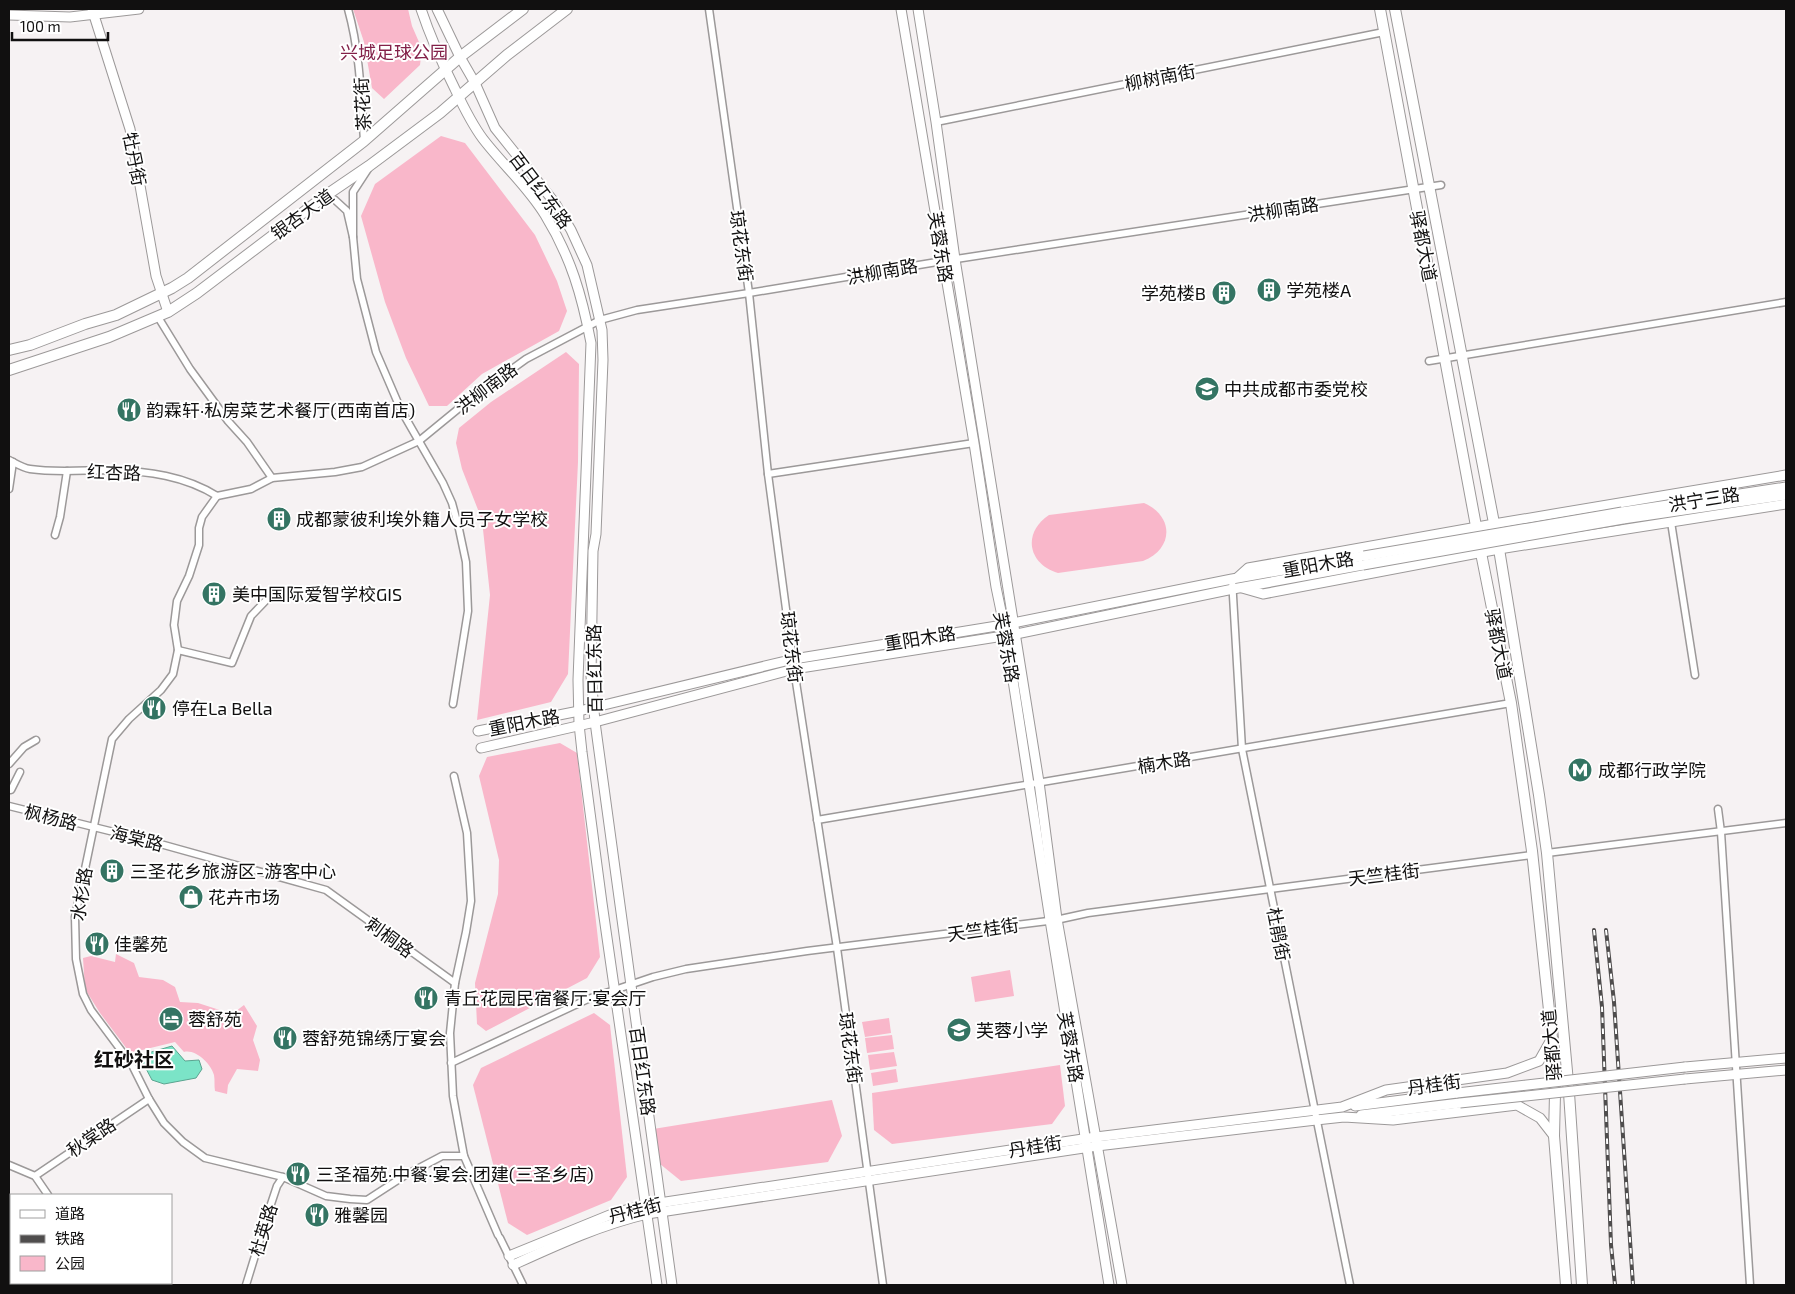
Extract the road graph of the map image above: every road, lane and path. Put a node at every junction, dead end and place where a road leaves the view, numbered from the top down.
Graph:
1 (139, 9) edge
2 (348, 9) edge
3 (421, 9) edge
4 (437, 9) edge
5 (523, 9) edge
6 (567, 9) edge
7 (709, 9) edge
8 (901, 9) edge
9 (918, 9) edge
10 (1380, 9) edge
11 (1395, 9) edge
12 (93, 12) edge
13 (9, 15) edge
14 (1384, 32) junction
15 (460, 57) junction
16 (446, 69) junction
17 (476, 83) junction
18 (459, 97) junction
19 (936, 122) junction
20 (364, 140) junction
21 (369, 166) junction
22 (1441, 185) dead end
23 (1428, 186) junction
24 (1414, 189) junction
25 (325, 196) junction
26 (353, 237) junction
27 (955, 259) junction
28 (943, 261) junction
29 (161, 293) junction
30 (749, 294) junction
31 (1786, 302) edge
32 (168, 312) junction
33 (158, 318) junction
34 (600, 320) junction
35 (588, 327) junction
36 (9, 350) edge
37 (1461, 355) junction
38 (1445, 358) junction
39 (1429, 361) dead end
40 (9, 370) edge
41 (419, 441) junction
42 (974, 443) junction
43 (11, 461) edge
44 (66, 471) junction
45 (768, 474) junction
46 (1786, 475) edge
47 (272, 478) junction
48 (1786, 487) edge
49 (9, 489) edge
50 (1786, 495) edge
51 (217, 496) junction
52 (1786, 504) edge
53 (1622, 515) junction
54 (1671, 522) junction
55 (1494, 524) junction
56 (1477, 528) junction
57 (55, 536) dead end
58 (1499, 550) junction
59 (1481, 553) junction
60 (1364, 561) junction
61 (1234, 578) junction
62 (1236, 588) junction
63 (276, 590) dead end
64 (1013, 622) junction
65 (1003, 624) junction
66 (1016, 634) junction
67 (1006, 635) junction
68 (178, 650) junction
69 (794, 664) junction
70 (1695, 675) dead end
71 (1511, 703) junction
72 (453, 704) dead end
73 (594, 708) junction
74 (579, 711) junction
75 (595, 722) junction
76 (579, 724) junction
77 (478, 731) dead end
78 (36, 740) dead end
79 (480, 748) dead end
80 (1242, 749) junction
81 (9, 764) edge
82 (20, 772) dead end
83 (454, 776) dead end
84 (1039, 782) junction
85 (1029, 784) junction
86 (9, 790) edge
87 (9, 806) edge
88 (1718, 809) dead end
89 (817, 820) junction
90 (1786, 823) edge
91 (93, 827) junction
92 (1721, 832) junction
93 (1547, 853) junction
94 (1532, 855) junction
95 (1270, 889) junction
96 (326, 890) joint
97 (1053, 920) junction
98 (837, 948) junction
99 (455, 983) junction
100 (631, 984) junction
101 (615, 990) junction
102 (1552, 1038) junction
103 (1786, 1058) edge
104 (450, 1063) junction
105 (1734, 1063) junction
106 (1786, 1070) edge
107 (1735, 1075) junction
108 (149, 1099) junction
109 (1342, 1108) junction
110 (1315, 1116) junction
111 (1344, 1117) junction
112 (1554, 1136) junction
113 (1097, 1141) junction
114 (1087, 1143) junction
115 (464, 1156) junction
116 (9, 1165) edge
117 (35, 1176) junction
118 (869, 1176) junction
119 (284, 1177) junction
120 (47, 1194) edge
121 (662, 1207) junction
122 (647, 1209) junction
123 (511, 1260) junction
124 (246, 1285) edge
125 (523, 1285) edge
126 (657, 1285) edge
127 (672, 1285) edge
128 (883, 1285) edge
129 (1110, 1285) edge
130 (1122, 1285) edge
131 (1350, 1285) edge
132 (1566, 1285) edge
133 (1582, 1285) edge
134 (1750, 1285) edge

1 - 12 street
2 - 20 street, 茶花街
3 - 16 street, 百日红东路
4 - 15 street, 百日红东路
5 - 15 main road, 银杏大道
6 - 17 main road, 银杏大道
7 - 30 street, 琼花东街
8 - 28 street, 芙蓉东路
9 - 19 street, 芙蓉东路
10 - 14 main road, 驿都大道
11 - 23 main road, 驿都大道
12 - 13 street
12 - 29 street, 牡丹街
14 - 19 street, 柳树南街
14 - 24 main road, 驿都大道
15 - 16 main road, 银杏大道
15 - 17 street, 百日红东路
16 - 18 street, 百日红东路
16 - 20 main road, 银杏大道
17 - 18 main road, 银杏大道
17 - 34 street, 百日红东路
18 - 21 main road, 银杏大道
18 - 35 street, 百日红东路
19 - 27 street, 芙蓉东路
20 - 29 main road, 银杏大道
21 - 25 main road, 银杏大道
21 - 26 street
22 - 23 street, 洪柳南路
23 - 24 street, 洪柳南路
23 - 37 main road, 驿都大道
24 - 27 street, 洪柳南路
24 - 38 main road, 驿都大道
25 - 26 street
25 - 32 main road, 银杏大道
26 - 41 street
27 - 28 street, 洪柳南路
27 - 64 street, 芙蓉东路
28 - 30 street, 洪柳南路
28 - 42 street, 芙蓉东路
29 - 32 street, 牡丹街
29 - 36 main road, 银杏大道
30 - 34 street, 洪柳南路
30 - 45 street, 琼花东街
31 - 37 street
32 - 33 main road, 银杏大道
33 - 40 main road, 银杏大道
33 - 47 street
34 - 35 street, 洪柳南路
34 - 73 street, 百日红东路
35 - 41 street, 洪柳南路
35 - 74 street, 百日红东路
37 - 38 street
37 - 55 main road, 驿都大道
38 - 39 street
38 - 56 main road, 驿都大道
41 - 47 street, 洪柳南路
41 - 72 street
42 - 45 street
42 - 65 street, 芙蓉东路
43 - 44 street, 红杏路
43 - 49 street
44 - 51 street, 红杏路
44 - 57 street
45 - 69 street, 琼花东街
46 - 55 street
47 - 51 street
48 - 53 street, 洪宁三路
50 - 53 street, 洪宁三路
51 - 68 street, 水杉路
52 - 54 street
53 - 60 street, bridge
54 - 58 street
54 - 70 street
55 - 56 street
55 - 58 main road, 驿都大道
56 - 59 main road, 驿都大道
56 - 61 street
58 - 59 street
58 - 93 main road, 驿都大道
59 - 62 street
59 - 71 main road, 驿都大道
60 - 61 street, 重阳木路
60 - 62 street, 重阳木路
61 - 62 street, 杜鹃街
61 - 64 street, 重阳木路
62 - 66 street, 重阳木路
62 - 80 street, 杜鹃街
63 - 68 street
64 - 65 street, 重阳木路
64 - 66 street, 芙蓉东路
65 - 67 street, 芙蓉东路
65 - 69 street, 重阳木路
66 - 67 street, 重阳木路
66 - 84 street, 芙蓉东路
67 - 69 street, 重阳木路
67 - 85 street, 芙蓉东路
68 - 91 street, 水杉路
69 - 73 street, 重阳木路
69 - 75 street, 重阳木路
69 - 89 street, 琼花东街
71 - 80 street, 楠木路
71 - 94 main road, 驿都大道
73 - 74 street, 重阳木路
73 - 75 street, 百日红东路
74 - 76 street, 百日红东路
74 - 77 street, 重阳木路
75 - 76 street, 重阳木路
75 - 100 street, 百日红东路
76 - 79 street, 重阳木路
76 - 101 street, 百日红东路
78 - 81 street
80 - 84 street, 楠木路
80 - 95 street, 杜鹃街
82 - 86 street
83 - 99 street
84 - 85 street, 楠木路
84 - 97 street, 芙蓉东路
85 - 89 street, 楠木路
85 - 97 street, 芙蓉东路
87 - 91 street, 枫杨路
88 - 92 street
89 - 98 street, 琼花东街
90 - 92 street
91 - 96 street, 海棠路
91 - 108 street, 水杉路
92 - 93 street
92 - 105 street
93 - 133 main road, 驿都大道
94 - 95 street, 天竺桂街
94 - 102 main road, 驿都大道
95 - 97 street, 天竺桂街
95 - 110 street, 杜鹃街
96 - 99 street, 刺桐路
97 - 98 street, 天竺桂街
97 - 113 street, 芙蓉东路
97 - 114 street, 芙蓉东路
98 - 100 street, 天竺桂街
98 - 118 street, 琼花东街
99 - 104 street
100 - 101 street, 天竺桂街
100 - 121 street, 百日红东路
101 - 104 street, 天竺桂街
101 - 122 street, 百日红东路
102 - 109 street, 丹桂街
102 - 112 main road, 驿都大道
103 - 105 street
104 - 115 street
105 - 107 street
105 - 109 street, bridge
106 - 107 street
107 - 111 street, bridge
107 - 134 street
108 - 117 street, 秋棠路
108 - 119 street, 水杉路
109 - 110 street, 丹桂街
110 - 111 street, 丹桂街
110 - 113 street, 丹桂街
110 - 131 street, 杜鹃街
111 - 112 street, 丹桂街
112 - 132 main road, 驿都大道
113 - 114 street, 丹桂街
113 - 130 street, 芙蓉东路
114 - 118 street, 丹桂街
114 - 129 street, 芙蓉东路
115 - 119 street, 水杉路
115 - 123 street
116 - 117 street
117 - 120 street
118 - 121 street, 丹桂街
118 - 128 street, 琼花东街
119 - 124 street, 杜英路
121 - 122 street, 丹桂街
121 - 127 street, 百日红东路
122 - 123 street, 丹桂街
122 - 126 street, 百日红东路
123 - 125 street

